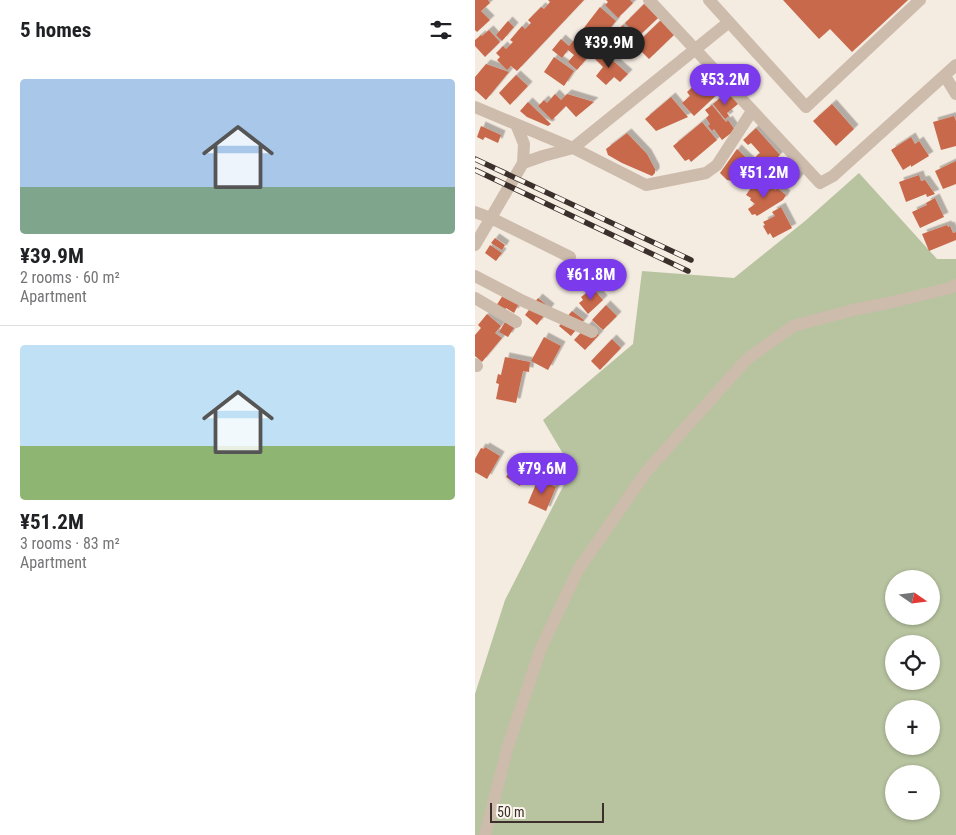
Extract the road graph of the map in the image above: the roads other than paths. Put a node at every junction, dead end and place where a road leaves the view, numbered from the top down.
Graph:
1 (649, 0) edge
2 (709, 0) edge
3 (920, 0) edge
4 (729, 22) junction
5 (694, 50) junction
6 (956, 65) edge
7 (945, 76) junction
8 (956, 94) edge
9 (475, 107) edge
10 (752, 111) junction
11 (515, 124) junction
12 (573, 148) junction
13 (523, 163) junction
14 (475, 212) edge
15 (491, 218) junction
16 (475, 245) edge
17 (570, 257) dead end
18 (475, 276) edge
19 (956, 285) edge
20 (475, 298) edge
21 (516, 322) dead end
22 (592, 332) dead end
23 (485, 835) edge

1 - 5 street
2 - 4 street
3 - 4 street
4 - 5 street
5 - 10 street
5 - 12 street
6 - 7 street
7 - 8 street
7 - 10 street
9 - 11 street
10 - 12 street
11 - 12 street
11 - 13 street
12 - 13 street
13 - 15 street
14 - 15 street
15 - 16 street
15 - 17 street
18 - 22 street
19 - 23 street
20 - 21 street

